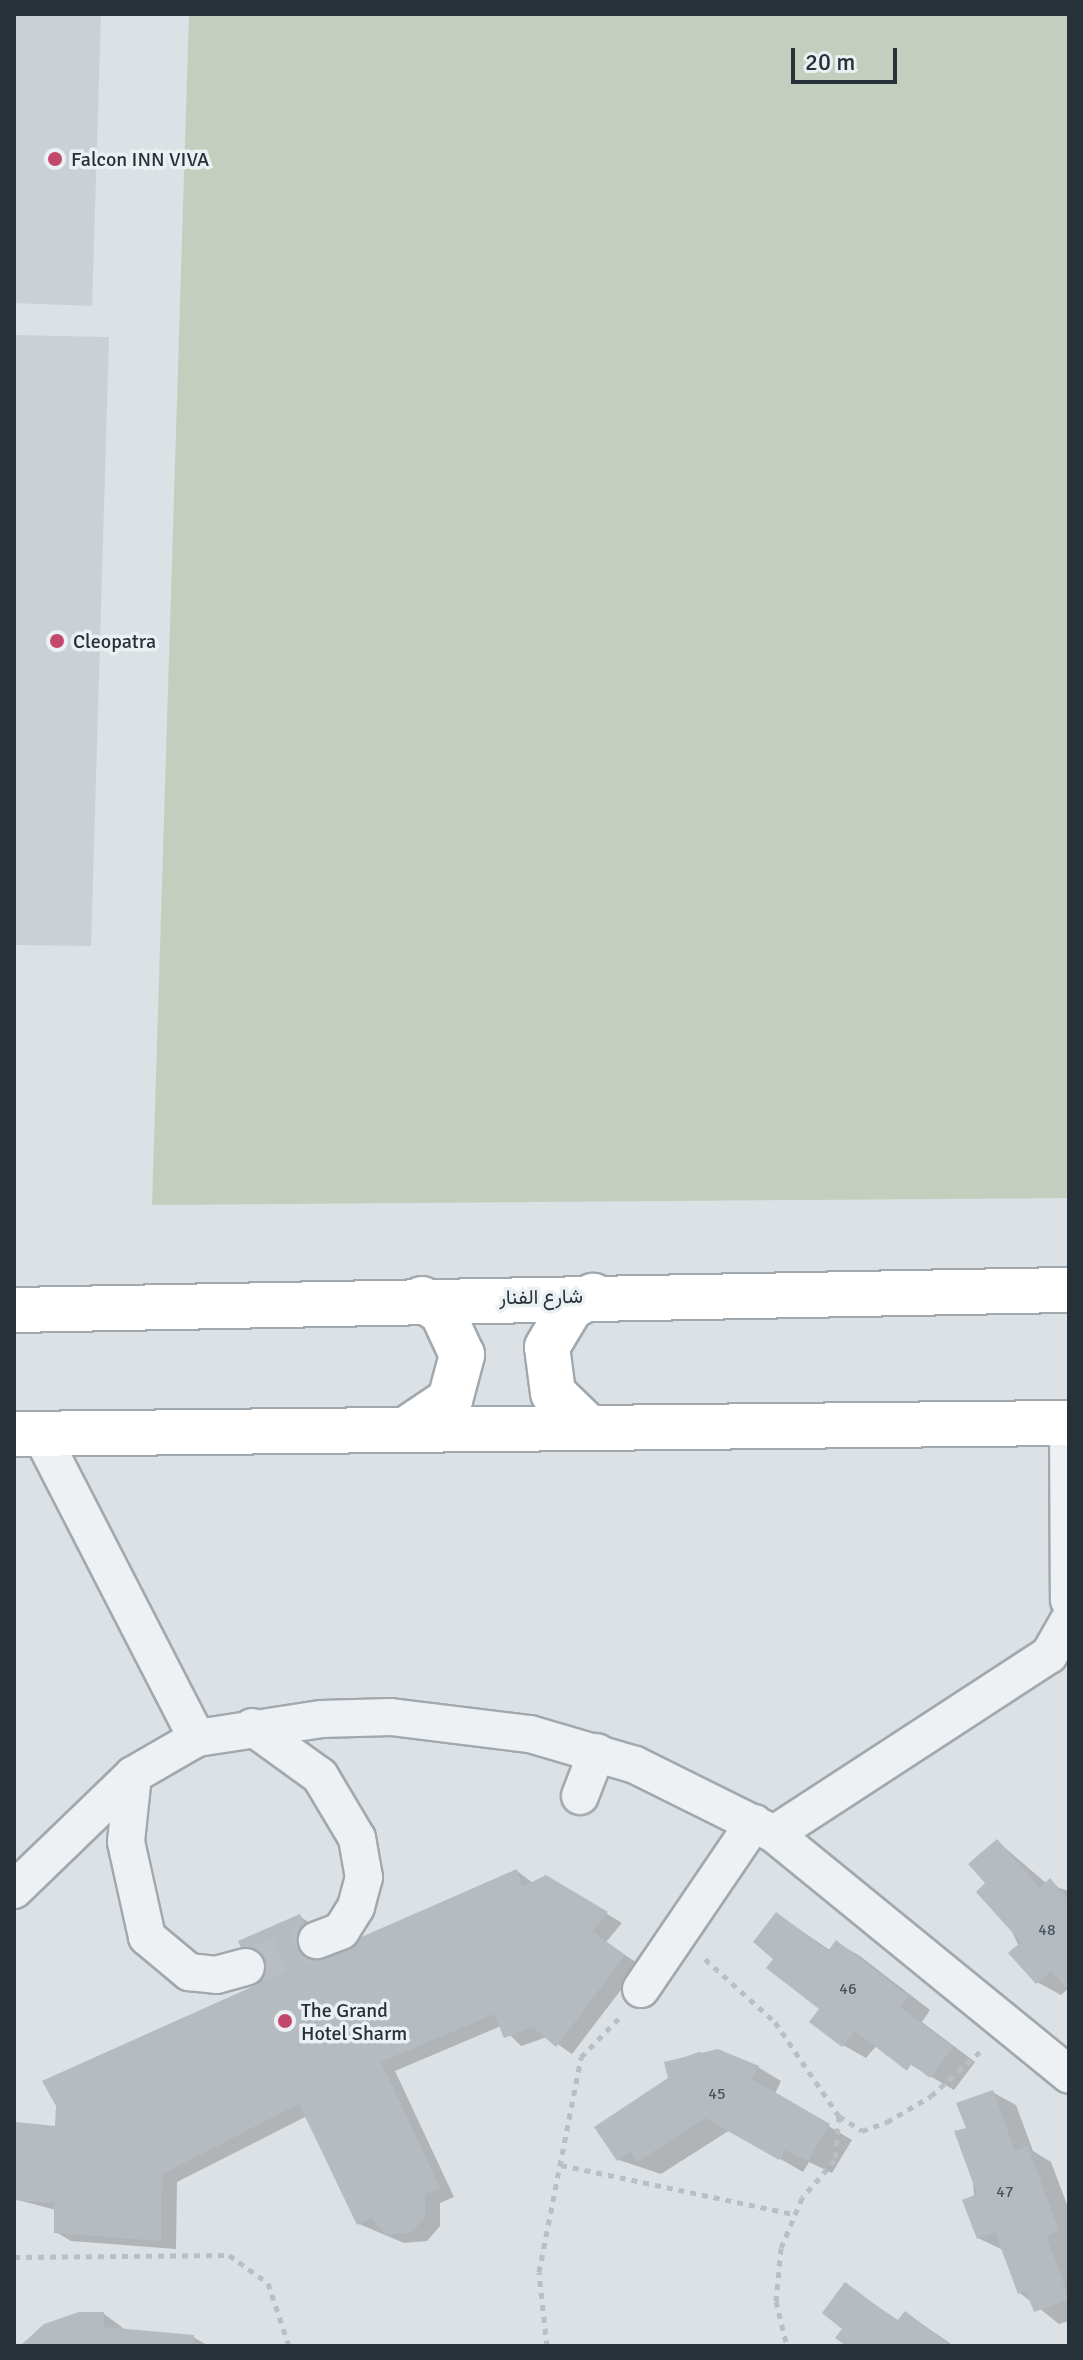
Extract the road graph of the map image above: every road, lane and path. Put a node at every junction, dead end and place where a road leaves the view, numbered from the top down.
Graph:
1 (1069, 1290) edge
2 (593, 1296) junction
3 (422, 1299) junction
4 (14, 1310) edge
5 (1069, 1423) edge
6 (411, 1426) junction
7 (587, 1426) junction
8 (28, 1435) edge
9 (1069, 1600) edge
10 (1069, 1620) edge
11 (252, 1727) junction
12 (197, 1738) junction
13 (597, 1752) junction
14 (133, 1775) junction
15 (580, 1796) dead end
16 (764, 1829) junction
17 (14, 1890) edge
18 (678, 1935) junction
19 (317, 1940) tunnel mouth
20 (246, 1967) tunnel mouth
21 (641, 1989) joint
22 (1011, 2024) junction
23 (1069, 2075) edge
24 (839, 2116) junction
25 (561, 2165) junction
26 (793, 2214) junction
27 (14, 2257) edge
28 (289, 2346) edge
29 (547, 2346) edge
30 (787, 2346) edge

1 - 2 main road, شارع الفنار
2 - 3 main road, شارع الفنار
2 - 7 main road
3 - 4 main road, شارع الفنار
3 - 6 main road
5 - 7 main road
5 - 9 lane
6 - 7 main road
6 - 8 main road
8 - 12 lane
10 - 16 lane
11 - 12 lane
11 - 13 lane
11 - 19 lane
12 - 14 lane
13 - 15 lane
13 - 16 lane
14 - 17 lane
14 - 20 lane
16 - 18 lane
16 - 22 lane
18 - 21 lane
18 - 24 path
21 - 25 path
22 - 23 lane
22 - 24 path
24 - 26 path
25 - 26 path
25 - 29 path
26 - 30 path
27 - 28 path

